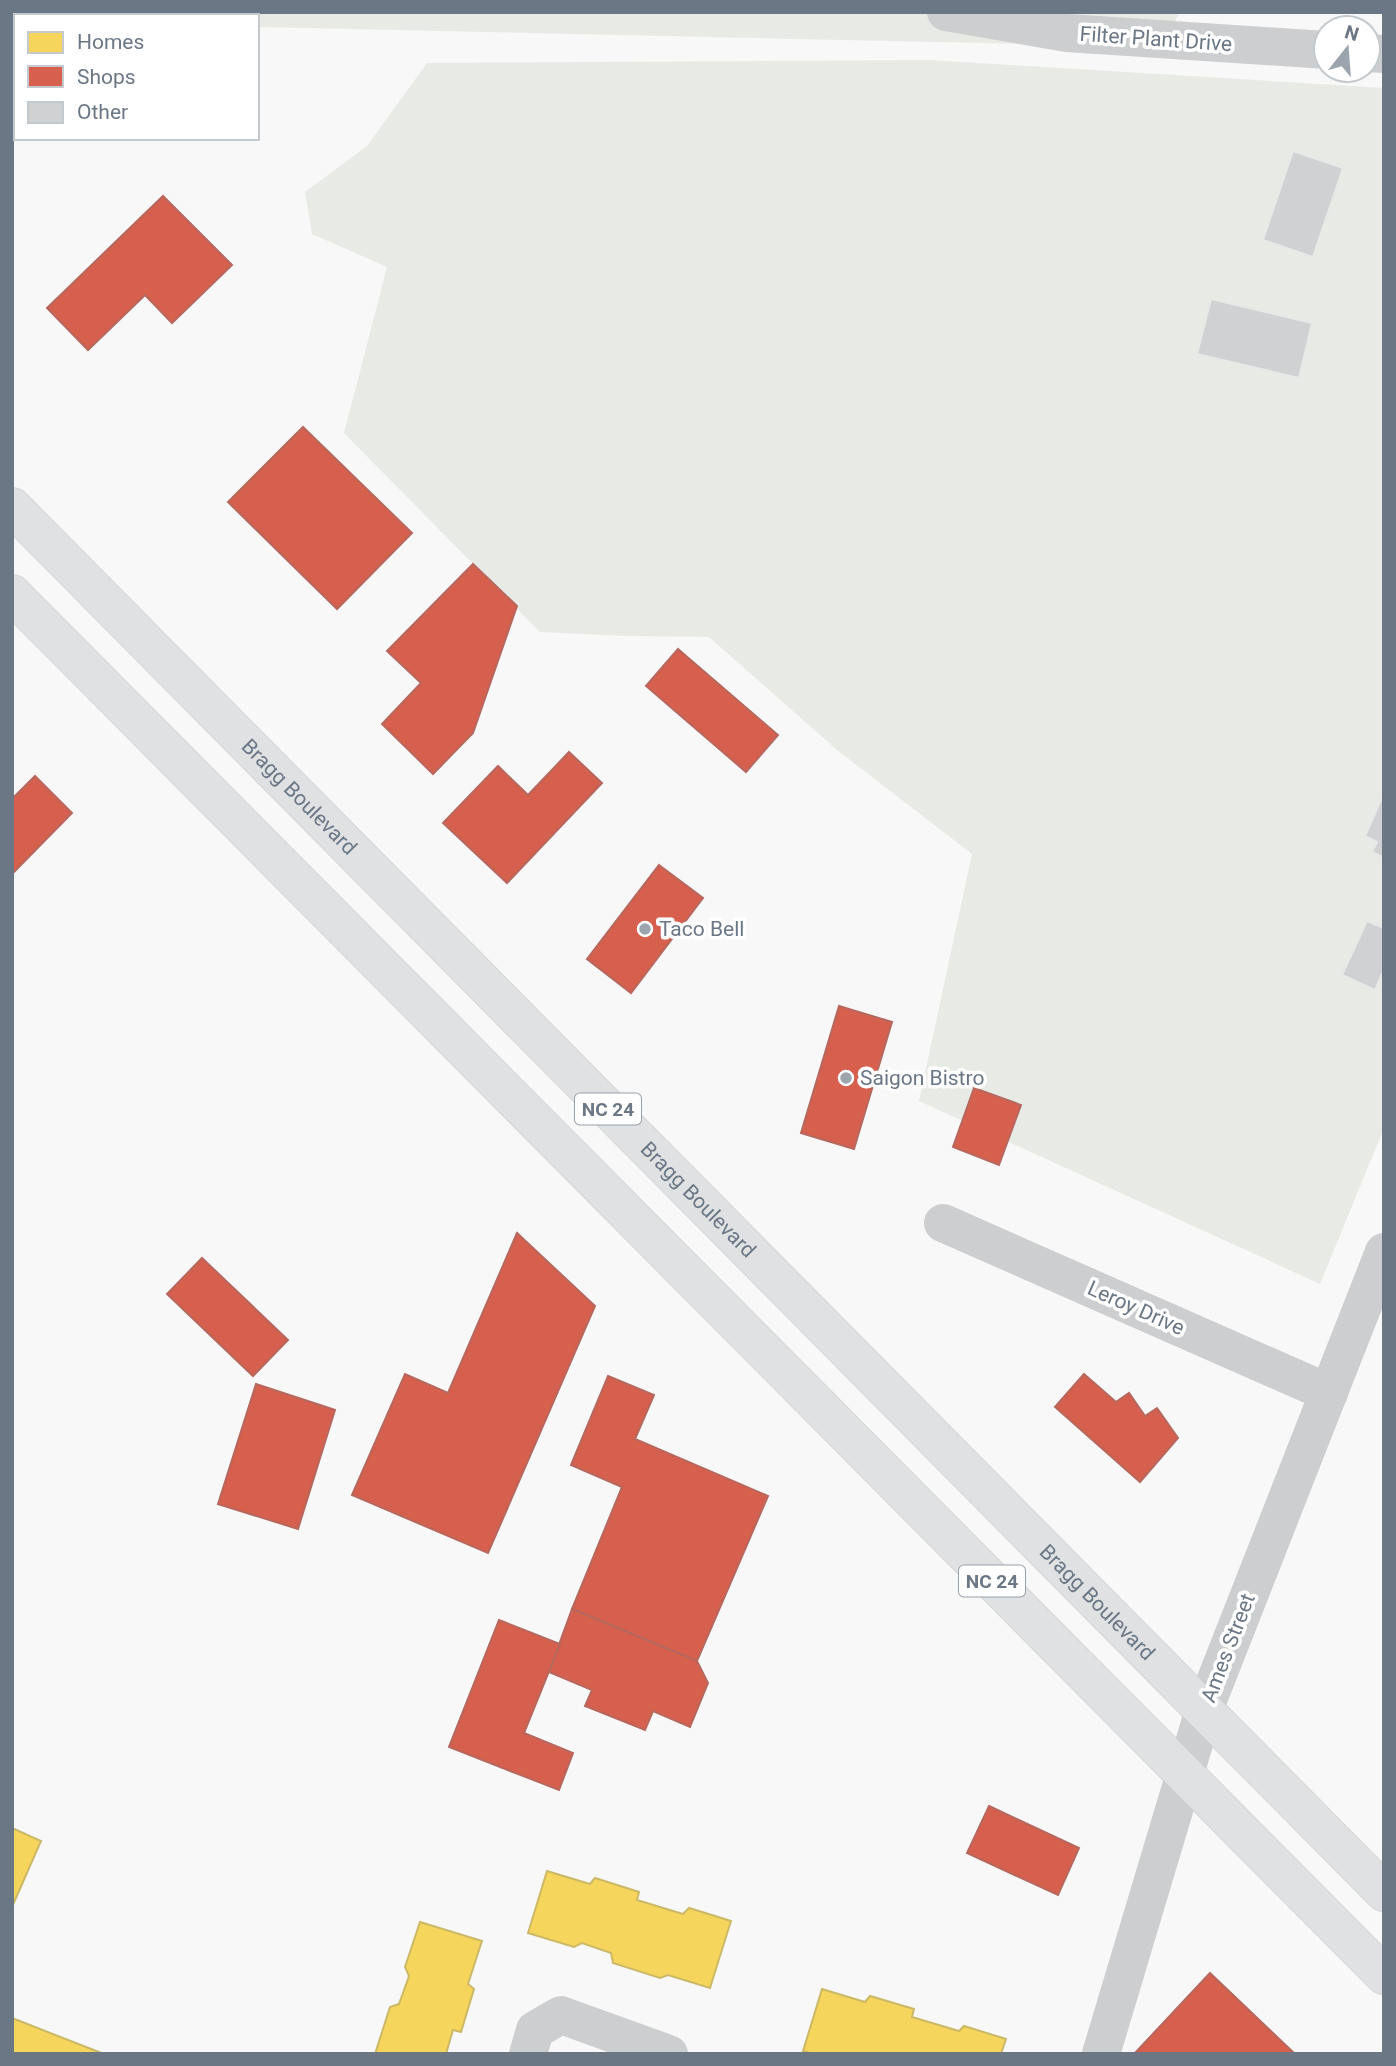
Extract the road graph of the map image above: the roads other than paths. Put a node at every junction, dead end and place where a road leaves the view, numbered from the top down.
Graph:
1 (946, 12) edge
2 (1312, 49) edge
3 (12, 508) edge
4 (12, 594) edge
5 (943, 1223) dead end
6 (1384, 1252) edge
7 (1329, 1393) junction
8 (1204, 1710) junction
9 (1184, 1773) junction
10 (1384, 1892) edge
11 (1384, 1975) edge
12 (528, 2054) edge
13 (669, 2054) edge
14 (1101, 2054) edge

1 - 2 street, Filter Plant Drive
3 - 8 main road, Bragg Boulevard / NC 24
4 - 9 main road, NC 24
5 - 7 street, Leroy Drive
6 - 7 street, Ames Street
7 - 8 street, Ames Street
8 - 9 street, Ames Street
8 - 10 main road, Bragg Boulevard / NC 24
9 - 11 main road, NC 24
9 - 14 street, Ames Street
12 - 13 street

